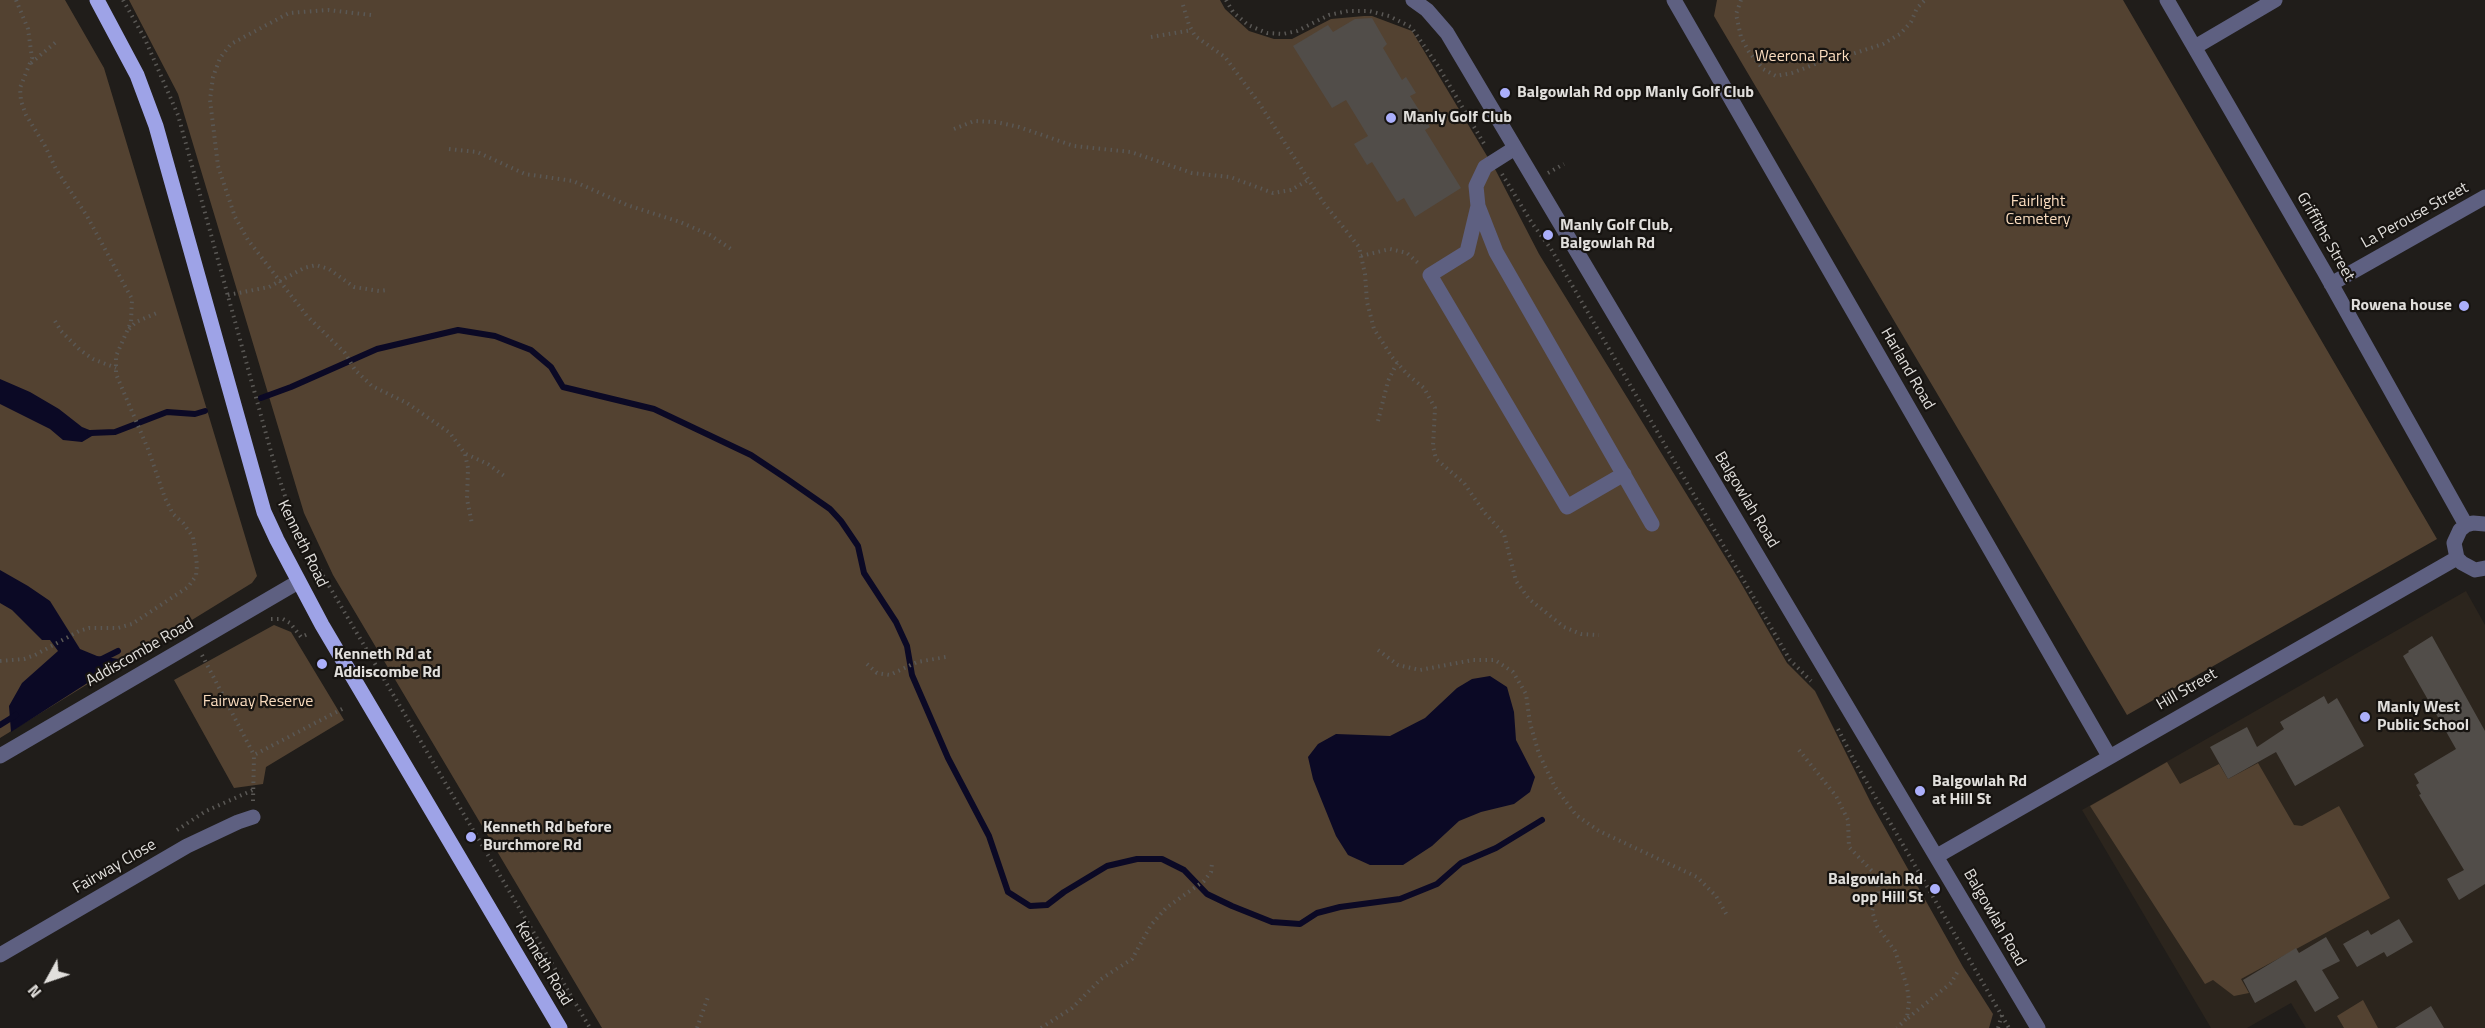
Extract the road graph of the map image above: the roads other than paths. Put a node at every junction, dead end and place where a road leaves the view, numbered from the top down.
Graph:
1 (97, 0) edge
2 (1413, 0) edge
3 (2168, 0) edge
4 (2275, 0) edge
5 (1677, 1) edge
6 (2195, 47) junction
7 (1515, 148) junction
8 (2485, 197) edge
9 (1478, 206) junction
10 (2331, 284) junction
11 (1624, 474) junction
12 (1652, 524) dead end
13 (2485, 524) edge
14 (2466, 525) junction
15 (2457, 558) junction
16 (2485, 568) edge
17 (298, 582) junction
18 (0, 756) edge
19 (2109, 756) junction
20 (252, 817) road end
21 (1936, 856) junction
22 (0, 955) edge
23 (560, 1028) edge
24 (2038, 1028) edge

1 - 17 main road, Kenneth Road
2 - 7 street, Balgowlah Road
3 - 6 street, Griffiths Street
4 - 6 street
5 - 19 street, Harland Road
6 - 10 street, Griffiths Street
7 - 9 street
7 - 21 street, Balgowlah Road
8 - 10 street, La Perouse Street
9 - 11 street
9 - 11 street
10 - 14 street, Griffiths Street
11 - 12 street
13 - 14 street
14 - 15 street
15 - 16 street
15 - 19 street, Hill Street
17 - 18 street, Addiscombe Road
17 - 23 main road, Kenneth Road
19 - 21 street, Hill Street
20 - 22 street, Fairway Close
21 - 24 street, Balgowlah Road

